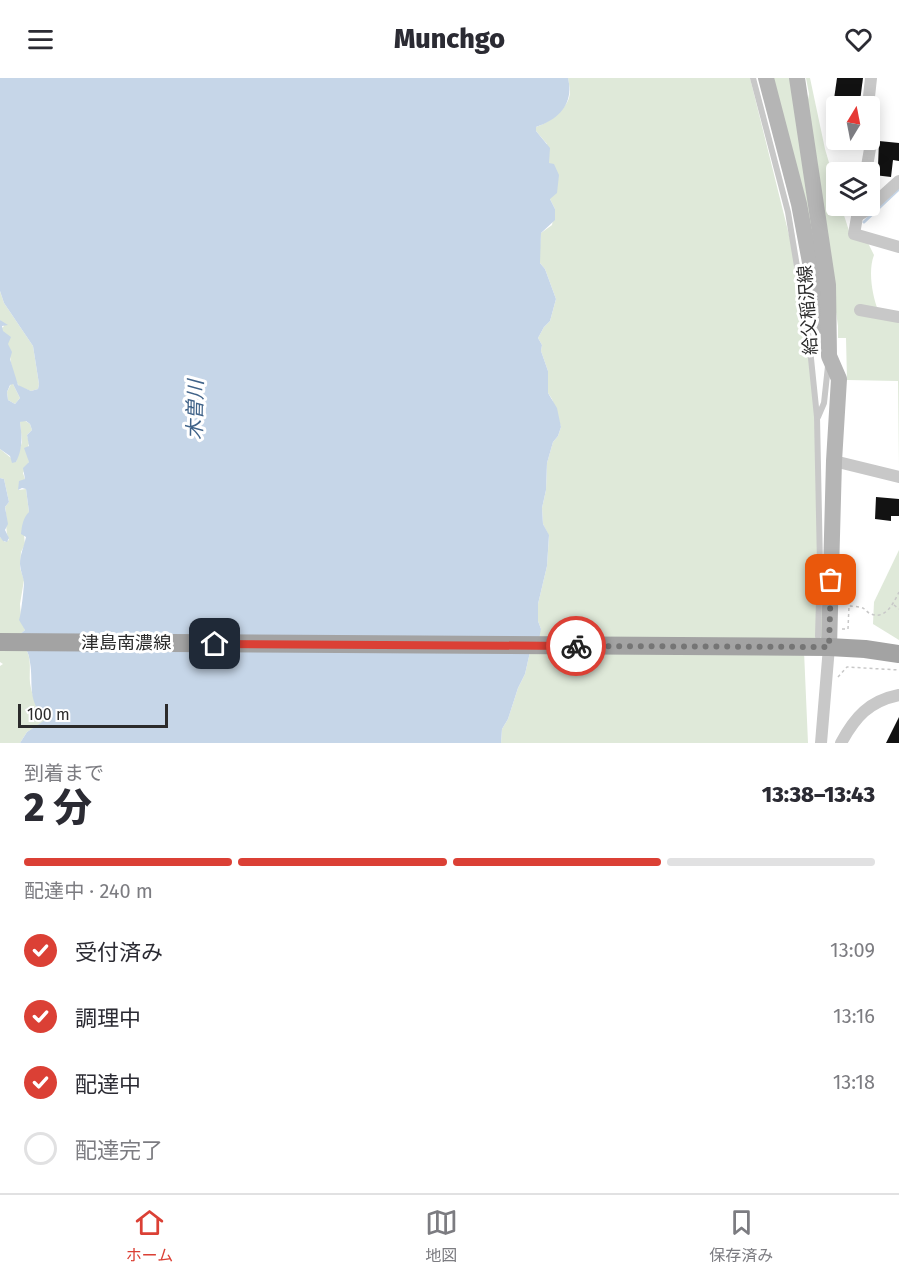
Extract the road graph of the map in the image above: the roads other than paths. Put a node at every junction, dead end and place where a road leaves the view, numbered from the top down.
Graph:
1 (753, 78) edge
2 (766, 78) edge
3 (798, 78) edge
4 (871, 78) edge
5 (869, 96) edge
6 (899, 182) edge
7 (880, 195) edge
8 (857, 216) edge
9 (899, 247) edge
10 (860, 310) dead end
11 (899, 317) edge
12 (829, 356) junction
13 (818, 417) junction
14 (834, 461) junction
15 (899, 477) edge
16 (822, 640) junction
17 (0, 642) edge
18 (899, 654) edge
19 (899, 695) edge
20 (821, 743) edge
21 (841, 743) edge

1 - 13 lane
2 - 12 main road
3 - 12 main road, 給父稲沢線
4 - 5 street
6 - 7 street
8 - 9 street
10 - 11 street
12 - 13 lane
12 - 14 main road, 給父稲沢線
13 - 16 lane
14 - 15 street
14 - 16 main road, 給父稲沢線
16 - 17 main road, 津島南濃線
16 - 18 main road, 津島南濃線
16 - 20 street
19 - 21 street

